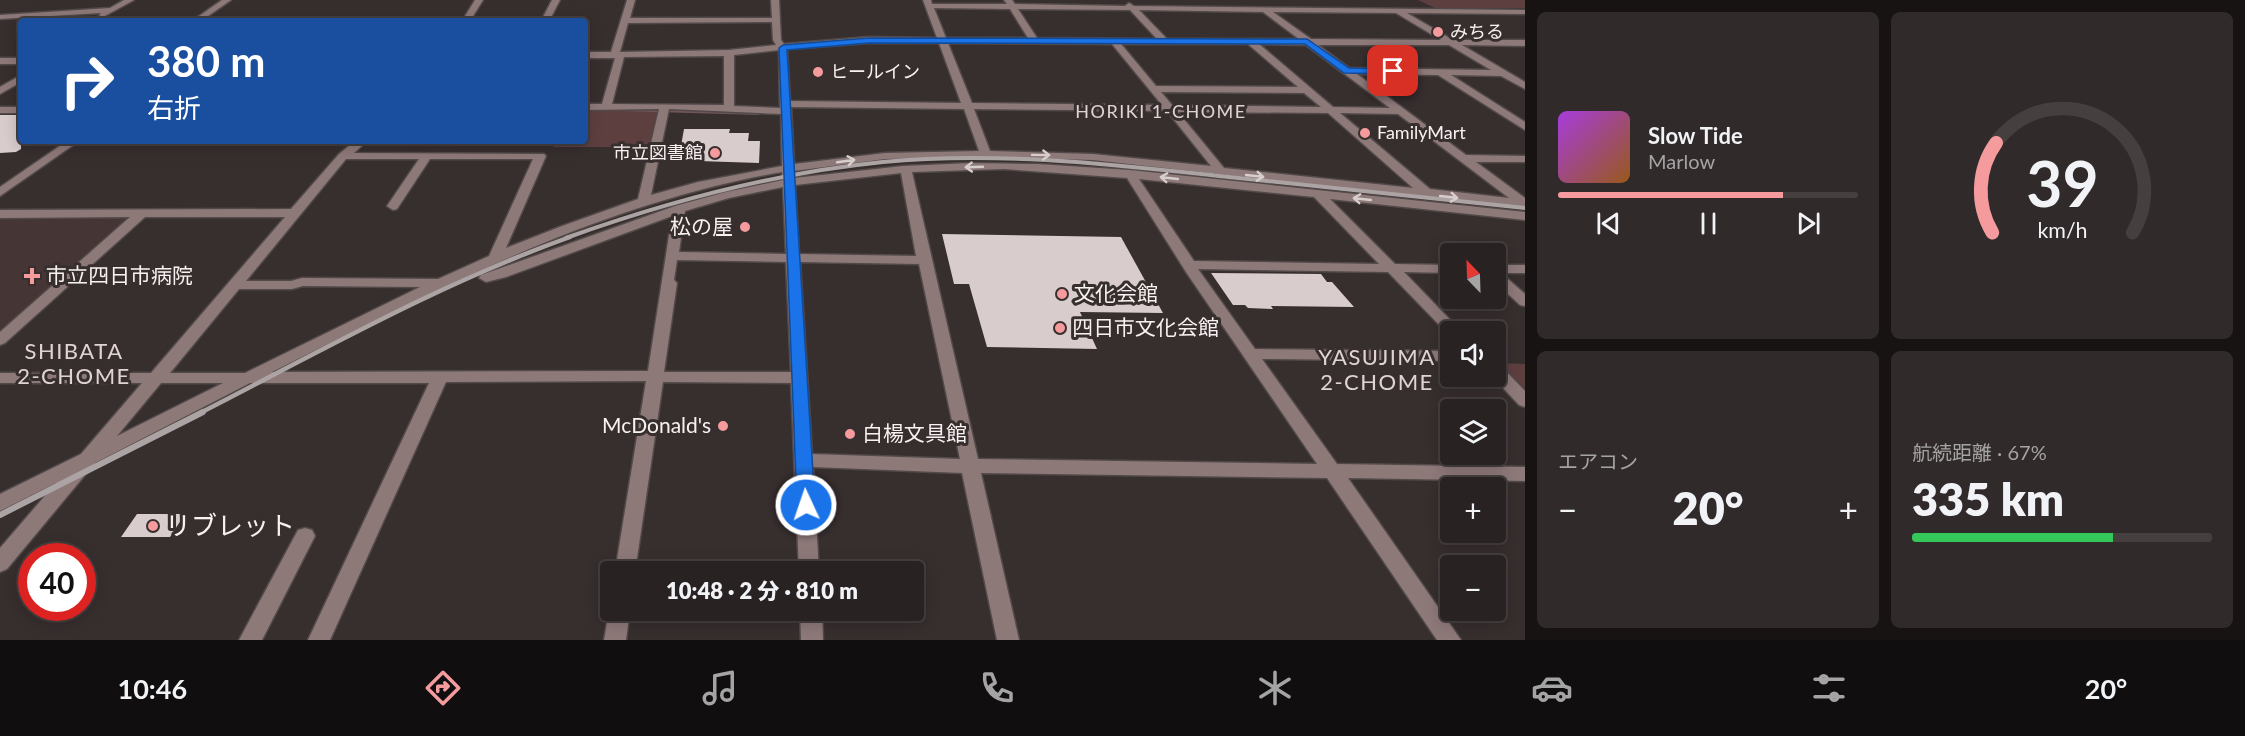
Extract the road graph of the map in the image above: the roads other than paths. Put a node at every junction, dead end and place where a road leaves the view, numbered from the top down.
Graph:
1 (101, 0) edge
2 (130, 0) edge
3 (227, 0) edge
4 (479, 0) edge
5 (556, 0) edge
6 (631, 0) edge
7 (775, 0) edge
8 (1124, 0) edge
9 (1185, 0) edge
10 (1253, 0) edge
11 (1378, 0) edge
12 (928, 3) edge
13 (1010, 3) edge
14 (1131, 8) junction
15 (1191, 8) junction
16 (1264, 9) junction
17 (111, 10) junction
18 (1396, 11) junction
19 (78, 12) junction
20 (1525, 12) edge
21 (0, 17) edge
22 (97, 18) edge
23 (200, 18) edge
24 (468, 18) edge
25 (547, 18) edge
26 (776, 20) junction
27 (625, 21) junction
28 (943, 40) junction
29 (1034, 40) junction
30 (1114, 41) junction
31 (1164, 41) junction
32 (1251, 42) junction
33 (1307, 42) junction
34 (1452, 43) junction
35 (1525, 43) edge
36 (783, 48) junction
37 (729, 53) junction
38 (588, 55) edge
39 (618, 55) junction
40 (0, 61) edge
41 (18, 61) edge
42 (1347, 71) junction
43 (1440, 72) junction
44 (1504, 74) junction
45 (1525, 74) edge
46 (18, 80) edge
47 (1525, 86) edge
48 (1154, 89) junction
49 (1308, 90) junction
50 (0, 91) edge
51 (588, 106) edge
52 (606, 106) junction
53 (969, 106) junction
54 (664, 108) junction
55 (786, 108) junction
56 (729, 109) junction
57 (1170, 109) junction
58 (0, 110) edge
59 (18, 110) edge
60 (1330, 110) junction
61 (1401, 111) junction
62 (1525, 127) edge
63 (70, 144) edge
64 (358, 144) edge
65 (986, 154) junction
66 (343, 156) junction
67 (427, 156) junction
68 (1464, 158) junction
69 (1525, 159) edge
70 (906, 169) junction
71 (1222, 172) junction
72 (1130, 174) junction
73 (789, 176) junction
74 (0, 192) edge
75 (1318, 194) junction
76 (1429, 195) junction
77 (643, 203) junction
78 (1525, 204) edge
79 (393, 206) dead end
80 (679, 209) junction
81 (295, 213) junction
82 (0, 214) edge
83 (141, 214) junction
84 (1525, 216) edge
85 (671, 256) junction
86 (495, 257) junction
87 (793, 258) junction
88 (924, 260) junction
89 (1189, 265) junction
90 (1392, 268) junction
91 (1440, 269) edge
92 (1506, 269) edge
93 (1525, 269) edge
94 (440, 283) junction
95 (235, 285) junction
96 (1506, 285) edge
97 (1525, 302) edge
98 (1444, 321) edge
99 (0, 340) edge
100 (1251, 354) junction
101 (1440, 356) edge
102 (655, 376) junction
103 (440, 377) junction
104 (0, 378) edge
105 (157, 378) junction
106 (248, 378) junction
107 (800, 378) junction
108 (1506, 382) edge
109 (1525, 401) edge
110 (88, 459) junction
111 (804, 460) junction
112 (970, 466) junction
113 (1333, 470) junction
114 (1525, 474) edge
115 (0, 503) edge
116 (305, 536) dead end
117 (627, 561) edge
118 (809, 561) edge
119 (0, 563) edge
120 (618, 621) edge
121 (811, 621) edge
122 (250, 640) edge
123 (319, 640) edge
124 (615, 640) edge
125 (812, 640) edge
126 (1008, 640) edge
127 (1450, 640) edge

1 - 19 street
2 - 17 street
3 - 23 street
4 - 24 street
5 - 25 street
6 - 27 street
7 - 26 street
8 - 14 street
9 - 15 street
10 - 16 street
11 - 18 street
12 - 13 street
12 - 28 street
13 - 14 street
13 - 29 street
14 - 15 street
14 - 31 street
15 - 16 street
16 - 18 street
16 - 33 street
17 - 19 street
17 - 22 street
18 - 20 street
18 - 34 street
19 - 21 street
26 - 27 street
26 - 36 street
27 - 39 street
28 - 29 street
28 - 36 street
28 - 53 street
29 - 30 street
30 - 31 street
30 - 48 street
31 - 32 street
32 - 33 street
32 - 49 street
33 - 34 street
33 - 42 street
34 - 35 street
34 - 44 street
36 - 37 street
36 - 55 street
37 - 39 street
37 - 56 street
38 - 39 street
39 - 52 street
40 - 41 street
42 - 43 street
42 - 61 street
43 - 44 street
43 - 62 street
44 - 45 street
44 - 47 street
46 - 50 street
48 - 49 street
48 - 57 street
49 - 60 street
51 - 52 street
52 - 54 street
53 - 55 street
53 - 57 street
53 - 65 street
54 - 56 street
54 - 77 street
55 - 56 street
55 - 73 street
57 - 60 street
57 - 71 street
58 - 59 street
60 - 61 street
60 - 76 street
61 - 68 street
63 - 74 street
64 - 66 street
65 -> 71 street
73 -> 65 street
66 - 67 street
66 - 81 street
67 - 79 street
67 - 86 street
68 - 69 street
68 - 78 street
72 -> 70 street
70 - 73 street
70 - 88 street
71 -> 76 street
75 -> 72 street
72 - 89 street
73 - 77 street
73 - 80 street
73 - 87 street
84 -> 75 street
75 - 90 street
76 -> 78 street
77 - 86 street
80 - 85 street
80 - 86 street
81 - 83 street
81 - 95 street
82 - 83 street
83 - 99 street
85 - 87 street
85 - 102 street
86 - 94 street
87 - 88 street
87 - 107 street
88 - 112 street
89 - 90 street
89 - 100 street
90 - 91 street
90 - 98 street
92 - 93 street
94 - 95 street
94 - 106 street
95 - 105 street
96 - 97 street
100 - 101 street
100 - 113 street
102 - 103 street
102 - 107 street
102 - 117 street
103 - 106 street
103 - 123 street
104 - 105 street
105 - 106 street
105 - 110 street
106 - 110 street
107 - 111 street
108 - 109 street
110 - 115 street
110 - 119 street
111 - 112 street
111 - 118 street
112 - 113 street
112 - 126 street
113 - 114 street
113 - 127 street
116 - 122 street
120 - 124 street
121 - 125 street

